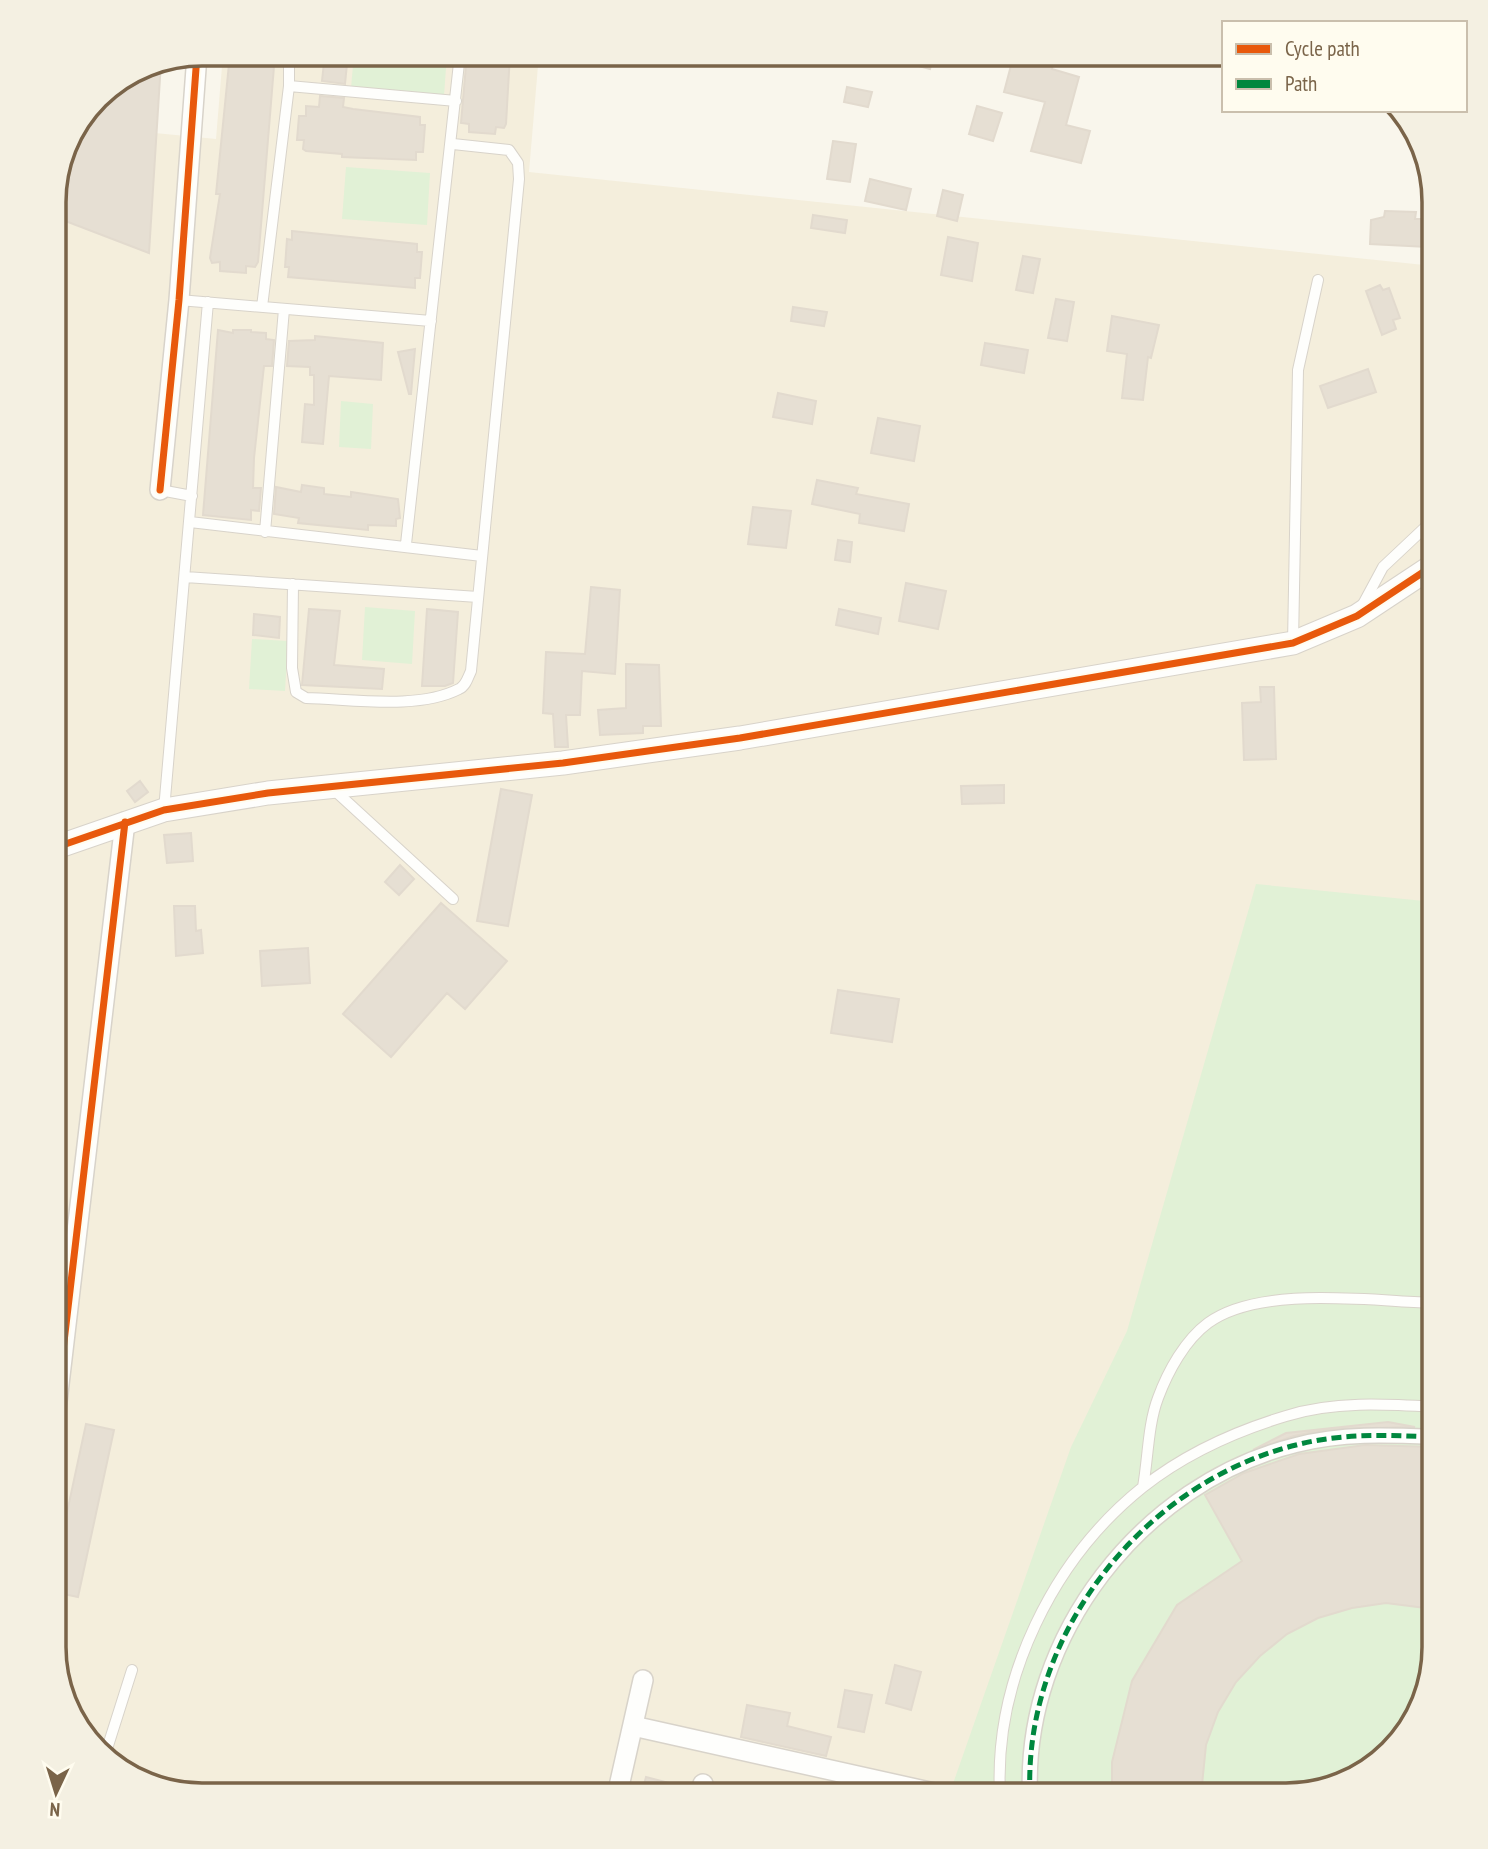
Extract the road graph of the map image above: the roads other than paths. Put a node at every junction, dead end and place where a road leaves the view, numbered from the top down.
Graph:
1 (196, 67) edge
2 (289, 67) edge
3 (459, 67) edge
4 (289, 86) junction
5 (456, 102) junction
6 (453, 145) junction
7 (1318, 280) dead end
8 (179, 300) junction
9 (208, 302) junction
10 (262, 307) junction
11 (284, 309) junction
12 (431, 321) junction
13 (160, 490) joint
14 (192, 496) junction
15 (190, 522) junction
16 (1422, 530) edge
17 (265, 532) junction
18 (406, 544) junction
19 (482, 555) junction
20 (1422, 573) edge
21 (185, 577) junction
22 (293, 584) junction
23 (478, 597) junction
24 (1357, 616) junction
25 (1293, 643) junction
26 (329, 786) junction
27 (164, 810) junction
28 (125, 822) junction
29 (67, 843) edge
30 (453, 899) dead end
31 (1422, 1303) edge
32 (66, 1323) edge
33 (1422, 1406) edge
34 (1422, 1436) edge
35 (1143, 1487) junction
36 (132, 1670) dead end
37 (643, 1680) dead end
38 (633, 1726) junction
39 (108, 1744) edge
40 (620, 1783) edge
41 (889, 1783) edge
42 (999, 1783) edge
43 (1030, 1783) edge

1 - 8 street
2 - 4 lane
3 - 5 lane
4 - 5 lane
4 - 10 lane
5 - 6 lane
6 - 12 lane
6 - 19 lane
7 - 25 lane
8 - 9 lane
8 - 13 street
9 - 10 lane
9 - 14 lane
10 - 11 lane
11 - 12 lane
11 - 17 lane
12 - 18 lane
13 - 14 lane
14 - 15 lane
15 - 17 lane
15 - 21 lane
16 - 24 lane
17 - 18 lane
18 - 19 lane
19 - 23 lane
20 - 24 street
21 - 22 lane
21 - 27 lane
22 - 23 lane
22 - 23 lane
24 - 25 street
25 - 26 street
26 - 27 street
26 - 30 lane
27 - 28 street
28 - 29 street
28 - 32 street
31 - 35 lane
33 - 35 lane
34 - 43 street
35 - 42 lane
36 - 39 lane
37 - 38 street
38 - 40 street
38 - 41 street

